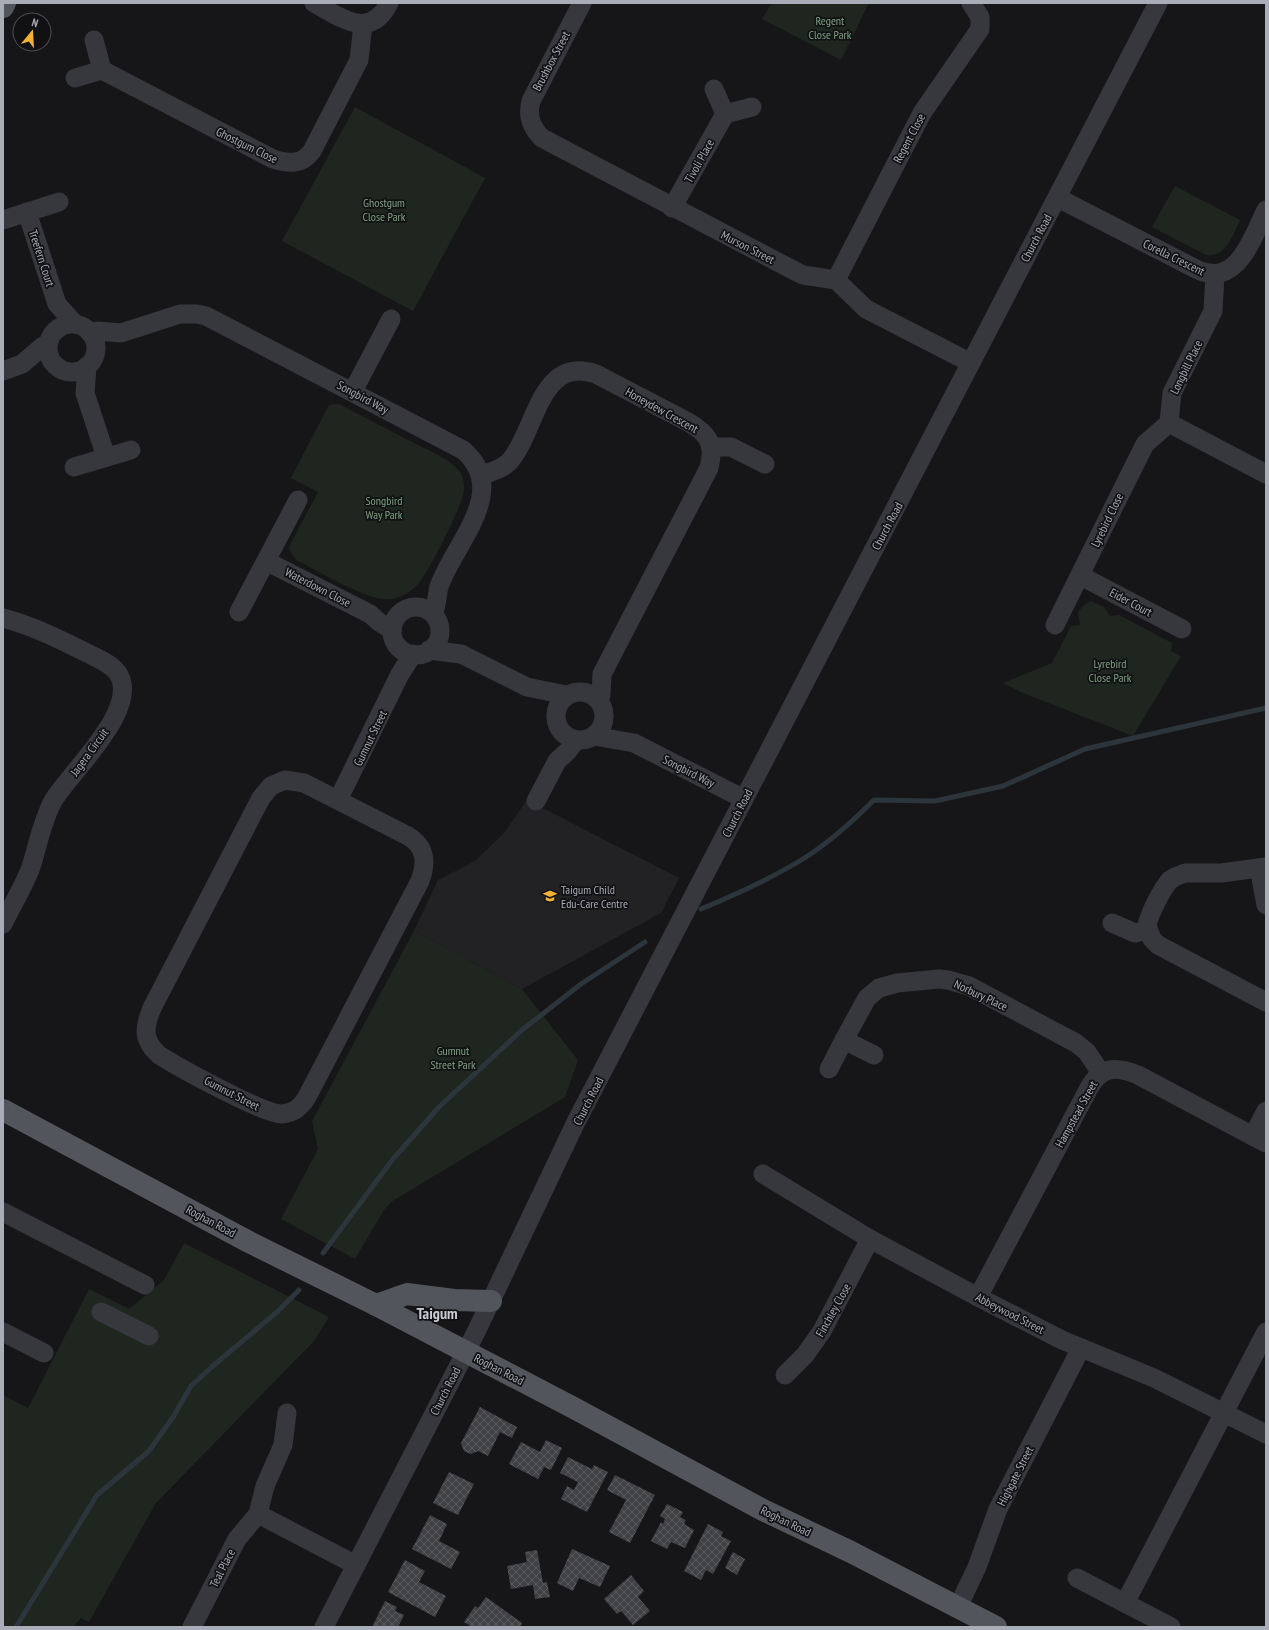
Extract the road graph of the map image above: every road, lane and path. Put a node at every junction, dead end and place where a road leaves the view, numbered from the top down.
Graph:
1 (5, 3) edge
2 (314, 3) edge
3 (389, 3) edge
4 (582, 3) edge
5 (971, 3) edge
6 (1158, 3) edge
7 (3, 7) edge
8 (363, 24) junction
9 (94, 40) dead end
10 (102, 70) junction
11 (75, 78) dead end
12 (714, 89) dead end
13 (752, 107) dead end
14 (725, 114) junction
15 (530, 120) joint
16 (1058, 198) junction
17 (59, 202) dead end
18 (672, 208) junction
19 (1266, 210) edge
20 (27, 212) junction
21 (3, 220) edge
22 (1215, 275) junction
23 (836, 280) junction
24 (391, 319) dead end
25 (68, 332) junction
26 (121, 333) junction
27 (91, 359) junction
28 (971, 363) junction
29 (22, 364) junction
30 (61, 367) junction
31 (3, 371) edge
32 (353, 391) junction
33 (85, 393) junction
34 (1169, 423) junction
35 (712, 447) junction
36 (131, 450) dead end
37 (106, 457) junction
38 (766, 464) dead end
39 (74, 467) dead end
40 (1266, 474) edge
41 (482, 476) junction
42 (298, 500) dead end
43 (266, 561) junction
44 (1081, 576) junction
45 (427, 611) junction
46 (239, 612) dead end
47 (3, 618) edge
48 (395, 623) junction
49 (1055, 625) dead end
50 (1182, 629) dead end
51 (440, 632) junction
52 (415, 652) junction
53 (461, 654) junction
54 (526, 687) junction
55 (588, 701) junction
56 (556, 714) junction
57 (578, 736) junction
58 (634, 743) junction
59 (744, 799) junction
60 (338, 800) junction
61 (536, 801) dead end
62 (1262, 867) edge
63 (1266, 906) edge
64 (1112, 922) dead end
65 (3, 924) edge
66 (1148, 930) junction
67 (1266, 1002) edge
68 (844, 1040) junction
69 (874, 1055) dead end
70 (829, 1069) dead end
71 (1101, 1073) junction
72 (3, 1110) edge
73 (1266, 1112) edge
74 (1260, 1139) edge
75 (764, 1174) dead end
76 (3, 1212) edge
77 (870, 1239) junction
78 (145, 1285) dead end
79 (978, 1297) junction
80 (491, 1301) junction
81 (376, 1305) junction
82 (101, 1312) dead end
83 (3, 1332) edge
84 (1266, 1332) edge
85 (149, 1336) dead end
86 (1081, 1348) junction
87 (465, 1352) junction
88 (44, 1353) dead end
89 (785, 1375) dead end
90 (287, 1413) dead end
91 (1224, 1413) junction
92 (1266, 1434) edge
93 (258, 1514) junction
94 (356, 1564) junction
95 (1077, 1578) dead end
96 (1125, 1603) junction
97 (958, 1607) junction
98 (192, 1627) edge
99 (324, 1627) edge
100 (996, 1627) edge
101 (1171, 1627) edge

1 - 7 main road
2 - 8 street
3 - 8 street
4 - 15 street, Brushbox Street
5 - 23 street, Regent Close
6 - 16 street, Church Road
8 - 10 street, Ghostgum Close
9 - 10 street
10 - 11 street
12 - 14 street
13 - 14 street
14 - 18 street, Tivoli Place
15 - 18 street, Murson Street
16 - 22 street, Corella Crescent
16 - 28 street, Church Road
17 - 20 street
18 - 23 street, Murson Street
19 - 22 street, Corella Crescent
20 - 21 street
20 - 25 street, Treefern Court
22 - 34 street, Longbill Place
23 - 28 street
24 - 32 street
25 - 26 street, Songbird Way
25 - 27 street
25 - 29 street
25 - 30 street
26 - 27 street, Songbird Way
26 - 32 street, Songbird Way
27 - 30 street
27 - 33 street
28 - 59 street, Church Road
29 - 30 street
29 - 31 street
30 - 33 street
32 - 41 street, Songbird Way
33 - 37 street
34 - 40 street
34 - 44 street, Lyrebird Close
35 - 38 street
35 - 41 street, Honeydew Crescent
35 - 55 street
36 - 37 street
37 - 39 street
41 - 45 street, Songbird Way
42 - 43 street
43 - 46 street
43 - 48 street, Waterdown Close
44 - 49 street, Lyrebird Close
44 - 50 street, Eider Court
45 - 48 street
45 - 51 street
47 - 65 street, Jagera Circuit
48 - 52 street
51 - 52 street
51 - 53 street, Songbird Way
52 - 53 street, Songbird Way
52 - 60 street, Gumnut Street
53 - 54 street, Songbird Way
54 - 55 street, Songbird Way
54 - 56 street, Songbird Way
55 - 56 street
55 - 57 street
55 - 58 street, Songbird Way
56 - 57 street
57 - 58 street, Songbird Way
57 - 61 street
58 - 59 street, Songbird Way
59 - 80 street, Church Road
60 - 60 street, Gumnut Street
62 - 63 street
62 - 66 street
64 - 66 street
66 - 67 street
68 - 69 street
68 - 70 street, Norbury Place
68 - 71 street, Norbury Place
71 - 74 street, Hampstead Street
71 - 79 street, Hampstead Street
72 - 81 main road, Roghan Road
73 - 74 street
75 - 77 street, Abbeywood Street
76 - 78 street
77 - 79 street, Abbeywood Street
77 - 89 street, Finchley Close
79 - 86 street, Abbeywood Street
80 - 81 main road
80 - 87 street, Church Road
81 - 87 main road, Roghan Road
82 - 85 street
83 - 88 street
84 - 91 street
86 - 91 street, Abbeywood Street
86 - 97 street, Highgate Street
87 - 94 street, Church Road
87 - 97 main road, Roghan Road
90 - 93 street, Teal Place
91 - 92 street, Abbeywood Street
91 - 96 street
93 - 94 street
93 - 98 street, Teal Place
94 - 99 street, Church Road
95 - 96 street
96 - 101 street
97 - 100 main road, Roghan Road

